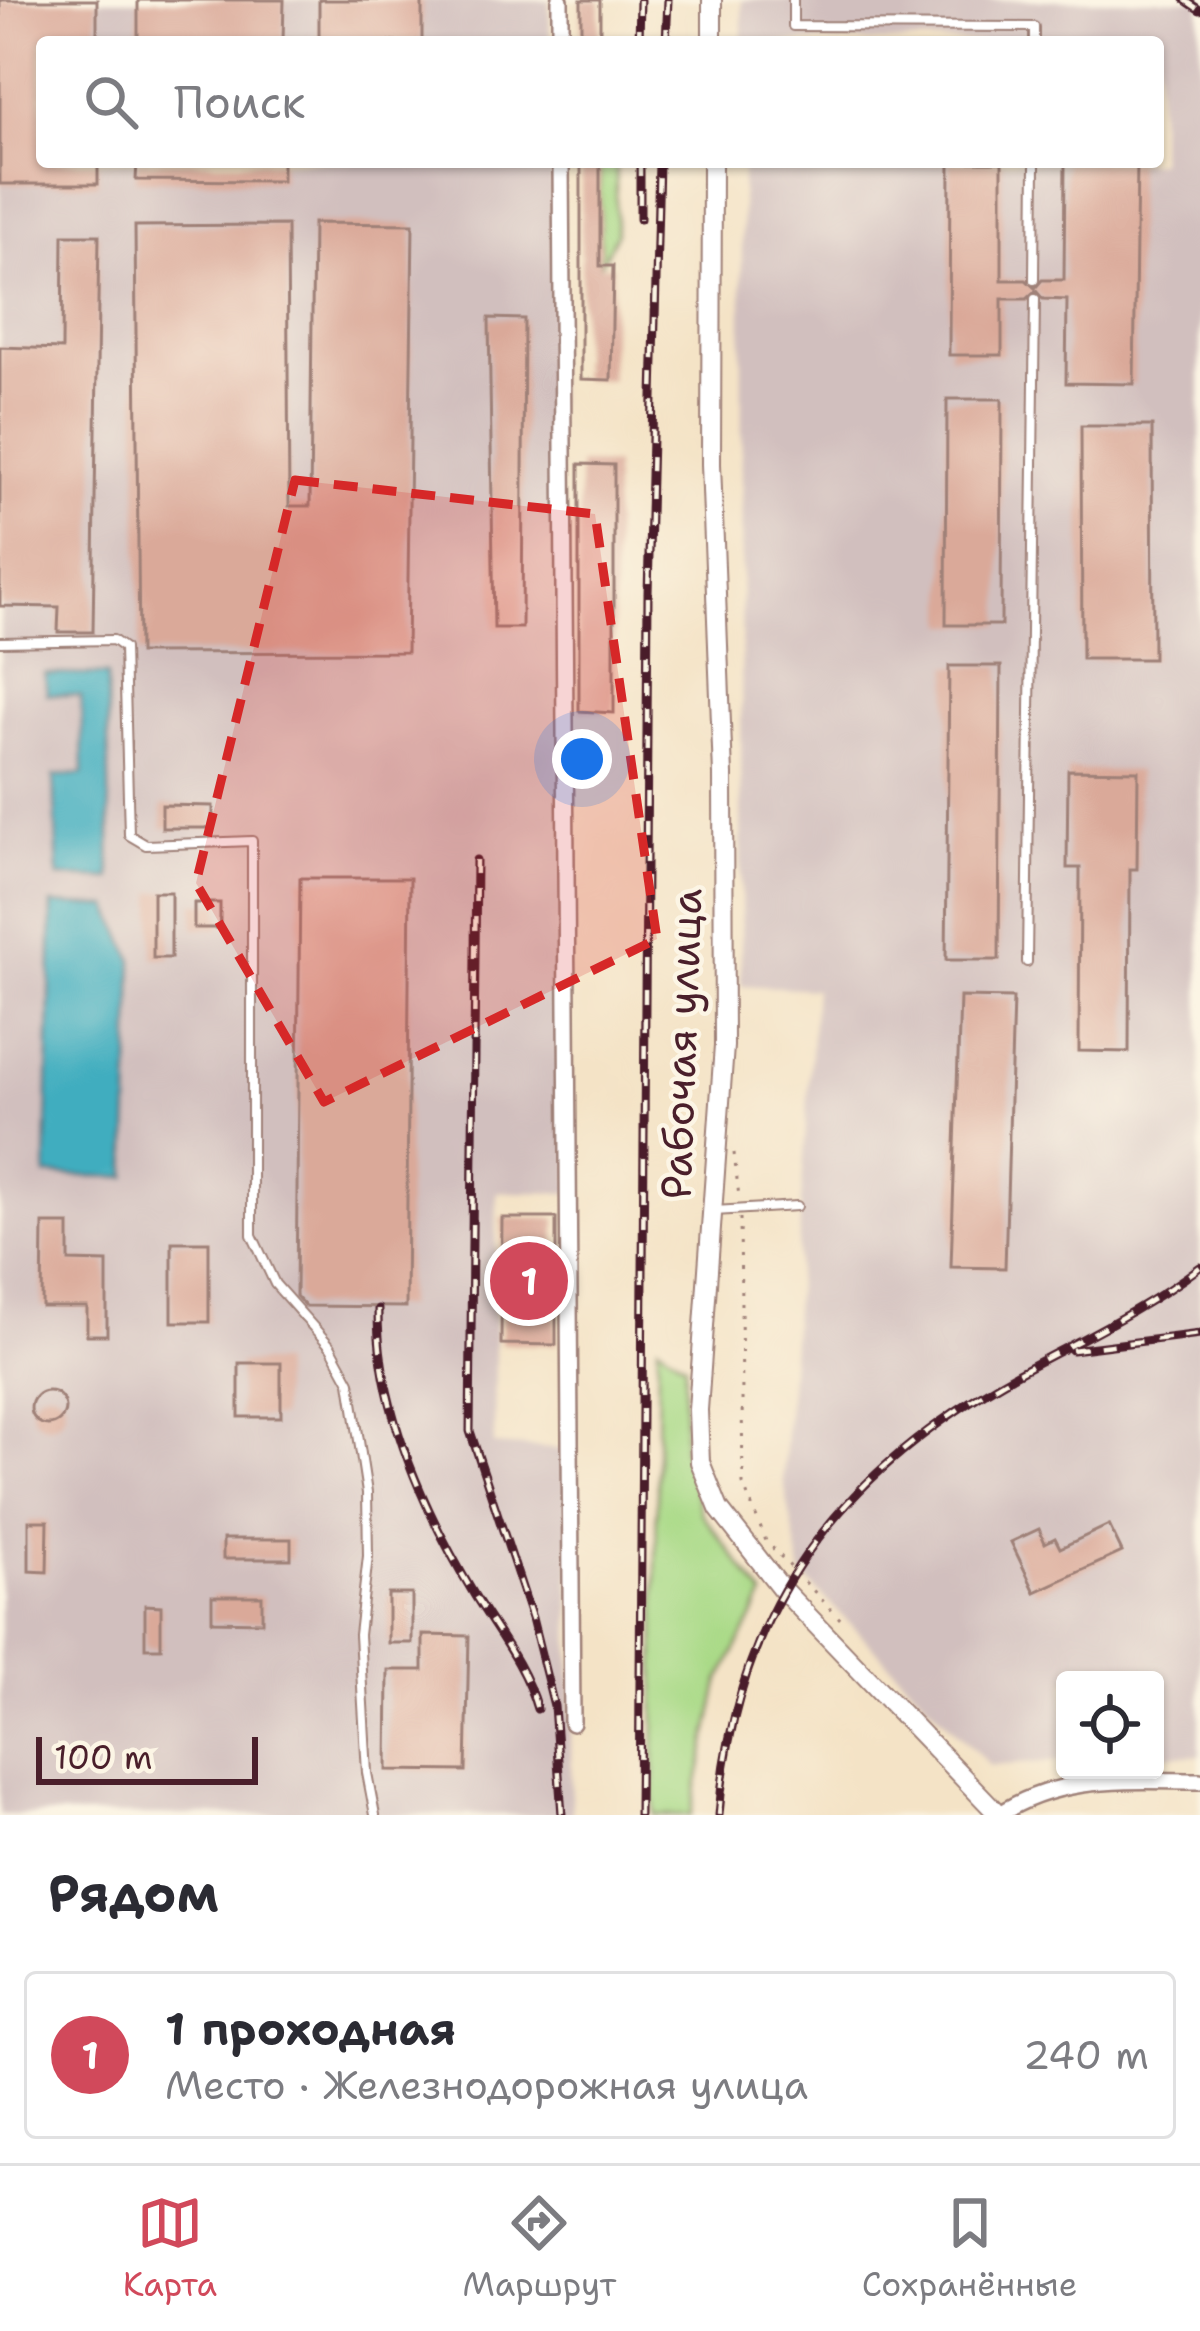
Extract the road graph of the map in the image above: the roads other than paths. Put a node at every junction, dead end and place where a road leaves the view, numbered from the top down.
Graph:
1 (560, 0) edge
2 (712, 0) edge
3 (793, 0) edge
4 (560, 36) edge
5 (712, 36) edge
6 (1034, 36) edge
7 (561, 168) edge
8 (712, 168) edge
9 (1034, 168) edge
10 (1034, 280) dead end
11 (1035, 298) dead end
12 (0, 642) edge
13 (1027, 962) dead end
14 (797, 1206) dead end
15 (712, 1211) junction
16 (572, 1723) dead end
17 (1200, 1781) edge
18 (375, 1815) edge
19 (999, 1815) edge

1 - 4 street
2 - 5 street
3 - 6 lane
7 - 16 street
8 - 15 street, Рабочая улица
9 - 10 lane
11 - 13 lane
12 - 18 lane
14 - 15 lane
15 - 19 street, Рабочая улица
17 - 19 street

